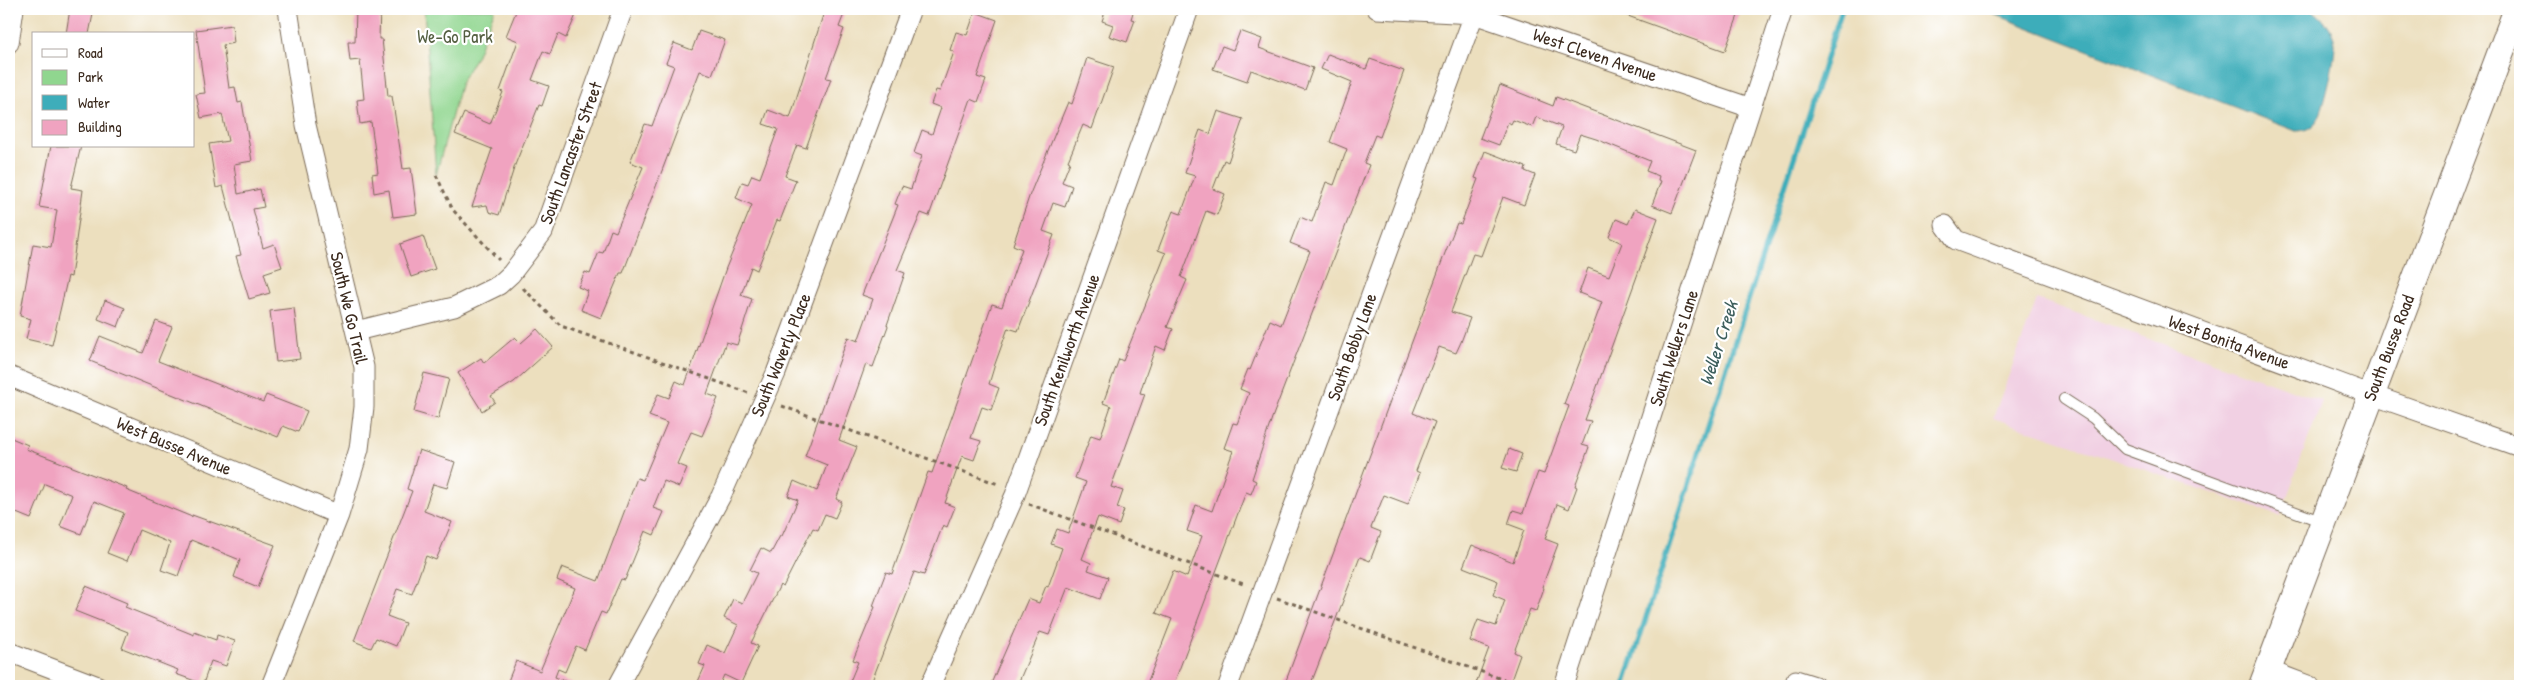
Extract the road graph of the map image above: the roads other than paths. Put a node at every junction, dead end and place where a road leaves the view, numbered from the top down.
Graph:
1 (14, 9) edge
2 (288, 9) edge
3 (622, 9) edge
4 (911, 9) edge
5 (1189, 9) edge
6 (1377, 9) edge
7 (1783, 9) edge
8 (2517, 9) edge
9 (1475, 11) edge
10 (9, 43) edge
11 (1751, 108) junction
12 (1945, 225) dead end
13 (356, 331) junction
14 (9, 376) edge
15 (2372, 395) junction
16 (2064, 400) dead end
17 (2520, 447) edge
18 (338, 515) junction
19 (2324, 522) junction
20 (9, 652) edge
21 (2265, 678) edge
22 (1796, 680) dead end
23 (98, 686) edge
24 (271, 686) edge
25 (618, 686) edge
26 (930, 686) edge
27 (1228, 686) edge
28 (1564, 686) edge
29 (1815, 686) edge
30 (2310, 686) edge

1 - 10 street
2 - 13 street, South We Go Trail
3 - 13 street, South Lancaster Street
4 - 25 street, South Waverly Place
5 - 26 street, South Kenilworth Avenue
6 - 9 street, West Cleven Avenue
7 - 11 street, South Wellers Lane
8 - 15 main road, South Busse Road
9 - 11 street, West Cleven Avenue
9 - 27 street, South Bobby Lane
11 - 28 street, South Wellers Lane
12 - 15 street, West Bonita Avenue
13 - 18 street, South We Go Trail
14 - 18 street, West Busse Avenue
15 - 17 street, West Bonita Avenue
15 - 19 main road, South Busse Road
16 - 19 lane
18 - 24 street, South We Go Trail
19 - 21 main road, South Busse Road
20 - 23 street
21 - 30 street
22 - 29 street

